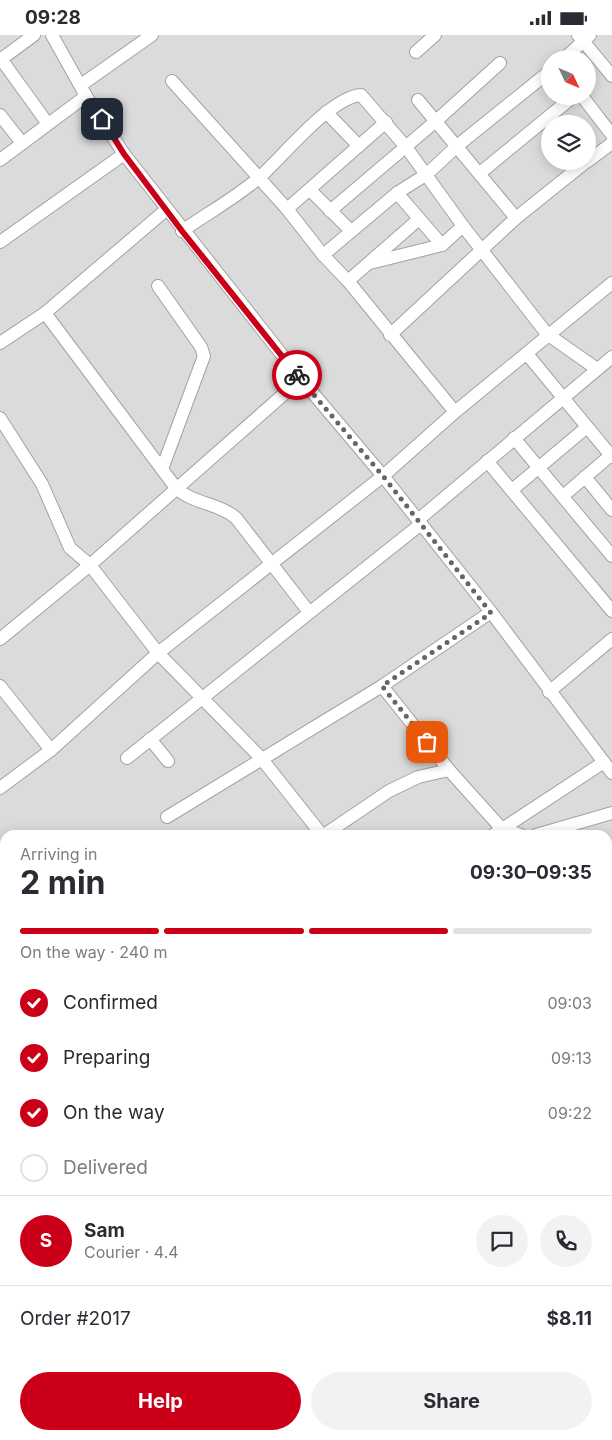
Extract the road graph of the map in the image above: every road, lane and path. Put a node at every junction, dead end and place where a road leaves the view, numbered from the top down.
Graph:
1 (34, 35) edge
2 (52, 35) edge
3 (152, 35) edge
4 (435, 35) edge
5 (584, 37) edge
6 (20, 39) edge
7 (572, 50) edge
8 (416, 52) dead end
9 (0, 60) edge
10 (500, 63) dead end
11 (612, 76) edge
12 (541, 78) edge
13 (172, 81) dead end
14 (84, 91) junction
15 (418, 100) dead end
16 (567, 105) edge
17 (589, 105) edge
18 (326, 112) junction
19 (0, 115) edge
20 (559, 115) edge
21 (436, 121) junction
22 (386, 122) junction
23 (48, 124) junction
24 (541, 130) edge
25 (612, 135) edge
26 (22, 143) junction
27 (612, 143) edge
28 (359, 146) junction
29 (457, 146) junction
30 (406, 147) junction
31 (596, 153) edge
32 (124, 154) junction
33 (0, 159) edge
34 (574, 170) edge
35 (480, 173) junction
36 (427, 174) junction
37 (260, 177) junction
38 (310, 190) junction
39 (397, 193) junction
40 (167, 209) junction
41 (287, 209) junction
42 (330, 211) junction
43 (516, 218) junction
44 (419, 219) junction
45 (462, 226) junction
46 (182, 231) junction
47 (351, 231) junction
48 (0, 242) edge
49 (442, 245) junction
50 (483, 249) junction
51 (323, 255) junction
52 (370, 263) junction
53 (348, 281) junction
54 (612, 283) edge
55 (158, 286) dead end
56 (45, 313) junction
57 (547, 334) junction
58 (390, 335) junction
59 (0, 343) edge
60 (527, 354) junction
61 (612, 357) edge
62 (597, 369) junction
63 (301, 379) junction
64 (563, 397) junction
65 (454, 412) junction
66 (0, 417) edge
67 (587, 427) junction
68 (514, 438) junction
69 (611, 456) edge
70 (488, 461) junction
71 (539, 467) junction
72 (162, 469) junction
73 (383, 476) junction
74 (585, 477) junction
75 (176, 488) junction
76 (512, 490) junction
77 (562, 496) junction
78 (612, 509) edge
79 (419, 522) junction
80 (611, 552) edge
81 (90, 565) junction
82 (272, 566) junction
83 (612, 589) edge
84 (602, 598) junction
85 (612, 611) edge
86 (309, 612) junction
87 (491, 613) junction
88 (0, 639) edge
89 (612, 639) edge
90 (158, 653) junction
91 (0, 686) edge
92 (382, 686) junction
93 (549, 692) junction
94 (202, 697) junction
95 (150, 739) junction
96 (51, 750) junction
97 (127, 758) dead end
98 (261, 758) junction
99 (168, 761) dead end
100 (604, 762) junction
101 (449, 770) junction
102 (612, 773) edge
103 (0, 788) edge
104 (612, 813) edge
105 (167, 817) dead end
106 (319, 830) edge
107 (331, 830) edge
108 (496, 830) edge
109 (501, 830) edge
110 (553, 830) edge

1 - 6 street
2 - 14 street
3 - 14 street
4 - 8 street
5 - 7 street
5 - 11 street
6 - 9 street
9 - 23 street
10 - 21 street
12 - 29 street
13 - 37 street
14 - 23 street
14 - 32 street
15 - 21 street
16 - 20 street
17 - 25 street
18 - 22 street
18 - 28 street
18 - 37 street
19 - 26 street
21 - 29 street
21 - 30 street
22 - 28 street
22 - 30 street
23 - 26 street
24 - 35 street
26 - 33 street
27 - 31 street
28 - 38 street
29 - 35 street
29 - 36 street
30 - 36 street
30 - 42 street
32 - 40 street
32 - 48 street
34 - 43 street
35 - 43 street
36 - 39 street
36 - 45 street
37 - 41 street
37 - 46 street
38 - 41 street
38 - 42 street
39 - 44 street
39 - 47 street
40 - 46 street
40 - 56 street
41 - 51 street
42 - 47 street
43 - 50 street
44 - 49 street
44 - 52 street
45 - 49 street
45 - 50 street
46 - 63 street
47 - 51 street
49 - 52 street
50 - 57 street
50 - 58 street
51 - 53 street
52 - 53 street
53 - 58 street
54 - 57 street
55 - 72 street
56 - 59 street
56 - 72 street
57 - 60 street
57 - 62 street
58 - 65 street
60 - 64 street
60 - 65 street
61 - 62 street
62 - 64 street
63 - 73 street
63 - 75 street
64 - 67 street
64 - 68 street
65 - 73 street
66 - 81 street
67 - 69 street
67 - 71 street
68 - 70 street
68 - 71 street
69 - 74 street
70 - 76 street
70 - 79 street
71 - 76 street
71 - 77 street
72 - 75 street
73 - 79 street
73 - 82 street
74 - 77 street
74 - 78 street
75 - 81 street
75 - 82 street
76 - 84 street
77 - 80 street
79 - 86 street
79 - 87 street
81 - 88 street
81 - 90 street
82 - 86 street
82 - 90 street
83 - 84 street
84 - 85 street
86 - 94 street
87 - 92 street
87 - 93 street
89 - 93 street
90 - 94 street
90 - 96 street
91 - 96 street
92 - 98 street
92 - 101 street
93 - 100 street
94 - 95 street
94 - 98 street
95 - 97 street
95 - 99 street
96 - 103 street
98 - 105 street
98 - 106 street
100 - 102 street
100 - 109 street
101 - 107 street
101 - 108 street
104 - 110 street

